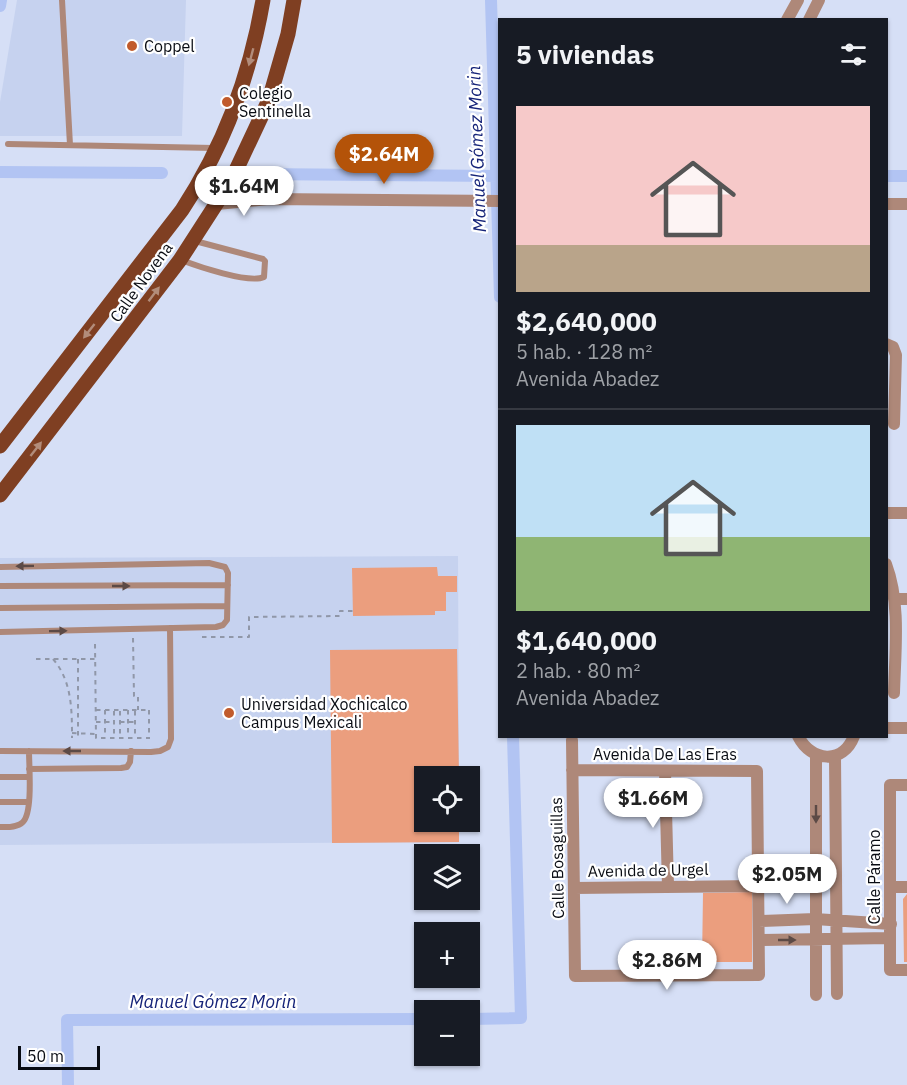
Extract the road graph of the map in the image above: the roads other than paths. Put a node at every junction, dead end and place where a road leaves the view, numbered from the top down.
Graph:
1 (62, 0) edge
2 (263, 0) edge
3 (294, 0) edge
4 (798, 0) edge
5 (819, 0) edge
6 (788, 18) edge
7 (810, 18) edge
8 (8, 144) dead end
9 (70, 145) junction
10 (218, 148) junction
11 (231, 181) junction
12 (269, 199) junction
13 (498, 201) edge
14 (217, 204) junction
15 (888, 204) edge
16 (907, 204) edge
17 (193, 241) junction
18 (180, 260) junction
19 (888, 345) edge
20 (890, 424) edge
21 (907, 424) edge
22 (0, 446) edge
23 (0, 495) edge
24 (888, 513) edge
25 (907, 513) edge
26 (0, 567) edge
27 (888, 573) edge
28 (228, 585) junction
29 (0, 586) edge
30 (894, 599) junction
31 (907, 599) edge
32 (227, 606) junction
33 (0, 608) edge
34 (170, 628) junction
35 (0, 632) edge
36 (894, 693) dead end
37 (888, 728) edge
38 (907, 728) edge
39 (799, 738) edge
40 (853, 738) edge
41 (572, 740) dead end
42 (0, 751) edge
43 (28, 751) junction
44 (131, 751) junction
45 (816, 755) junction
46 (835, 756) junction
47 (29, 769) junction
48 (572, 770) junction
49 (665, 771) junction
50 (0, 777) edge
51 (29, 777) junction
52 (907, 785) edge
53 (0, 802) edge
54 (28, 802) junction
55 (0, 827) edge
56 (758, 886) junction
57 (668, 887) junction
58 (891, 887) junction
59 (907, 887) edge
60 (574, 888) junction
61 (815, 919) junction
62 (837, 920) junction
63 (759, 921) junction
64 (891, 924) junction
65 (890, 938) junction
66 (837, 939) junction
67 (759, 940) junction
68 (815, 940) junction
69 (907, 970) edge
70 (816, 994) dead end
71 (837, 994) dead end

1 - 9 lane
2 -> 10 main road, Calle Novena
3 - 11 main road, Calle Novena
4 - 6 street
5 - 7 street
8 - 9 lane
9 - 10 lane
10 -> 22 main road, Calle Novena
11 - 12 street
11 - 14 main road, Calle Novena
12 - 13 street
12 - 14 street
14 - 17 main road, Calle Novena
15 - 16 street
17 - 18 main road, Calle Novena
17 - 18 lane
23 -> 18 main road, Calle Novena
19 - 20 street
20 - 21 street
24 - 25 street
28 -> 26 lane
27 - 30 street
29 -> 28 lane
28 - 32 lane
30 - 31 street
30 - 36 street
32 - 33 lane
32 - 34 lane
35 -> 34 lane
34 - 44 lane
37 - 38 street
39 - 45 street
40 - 46 street
41 - 48 street, Calle Bosaguillas
42 - 43 lane
44 -> 43 lane
43 - 47 lane
44 - 47 lane
45 - 46 street
45 -> 61 street
46 - 62 street
47 - 51 lane
48 - 49 street, Avenida De Las Eras
48 - 60 street, Calle Bosaguillas
49 - 56 street, Avenida De Las Eras
49 - 57 street
50 - 51 lane
51 - 54 lane
52 - 58 street, Calle Páramo
53 - 54 lane
54 - 55 lane
56 - 57 street, Avenida de Urgel
56 - 63 street
57 - 60 street, Avenida de Urgel
58 - 59 street
58 - 64 street, Calle Páramo
60 - 67 street, Calle Bosaguillas
61 - 62 street
61 - 63 street
61 - 68 street
62 - 64 street
62 - 66 street
63 - 67 street
64 - 65 street, Calle Páramo
65 - 66 street
65 - 69 street, Calle Páramo
66 - 68 street
66 - 71 street
67 -> 68 street
68 - 70 street

